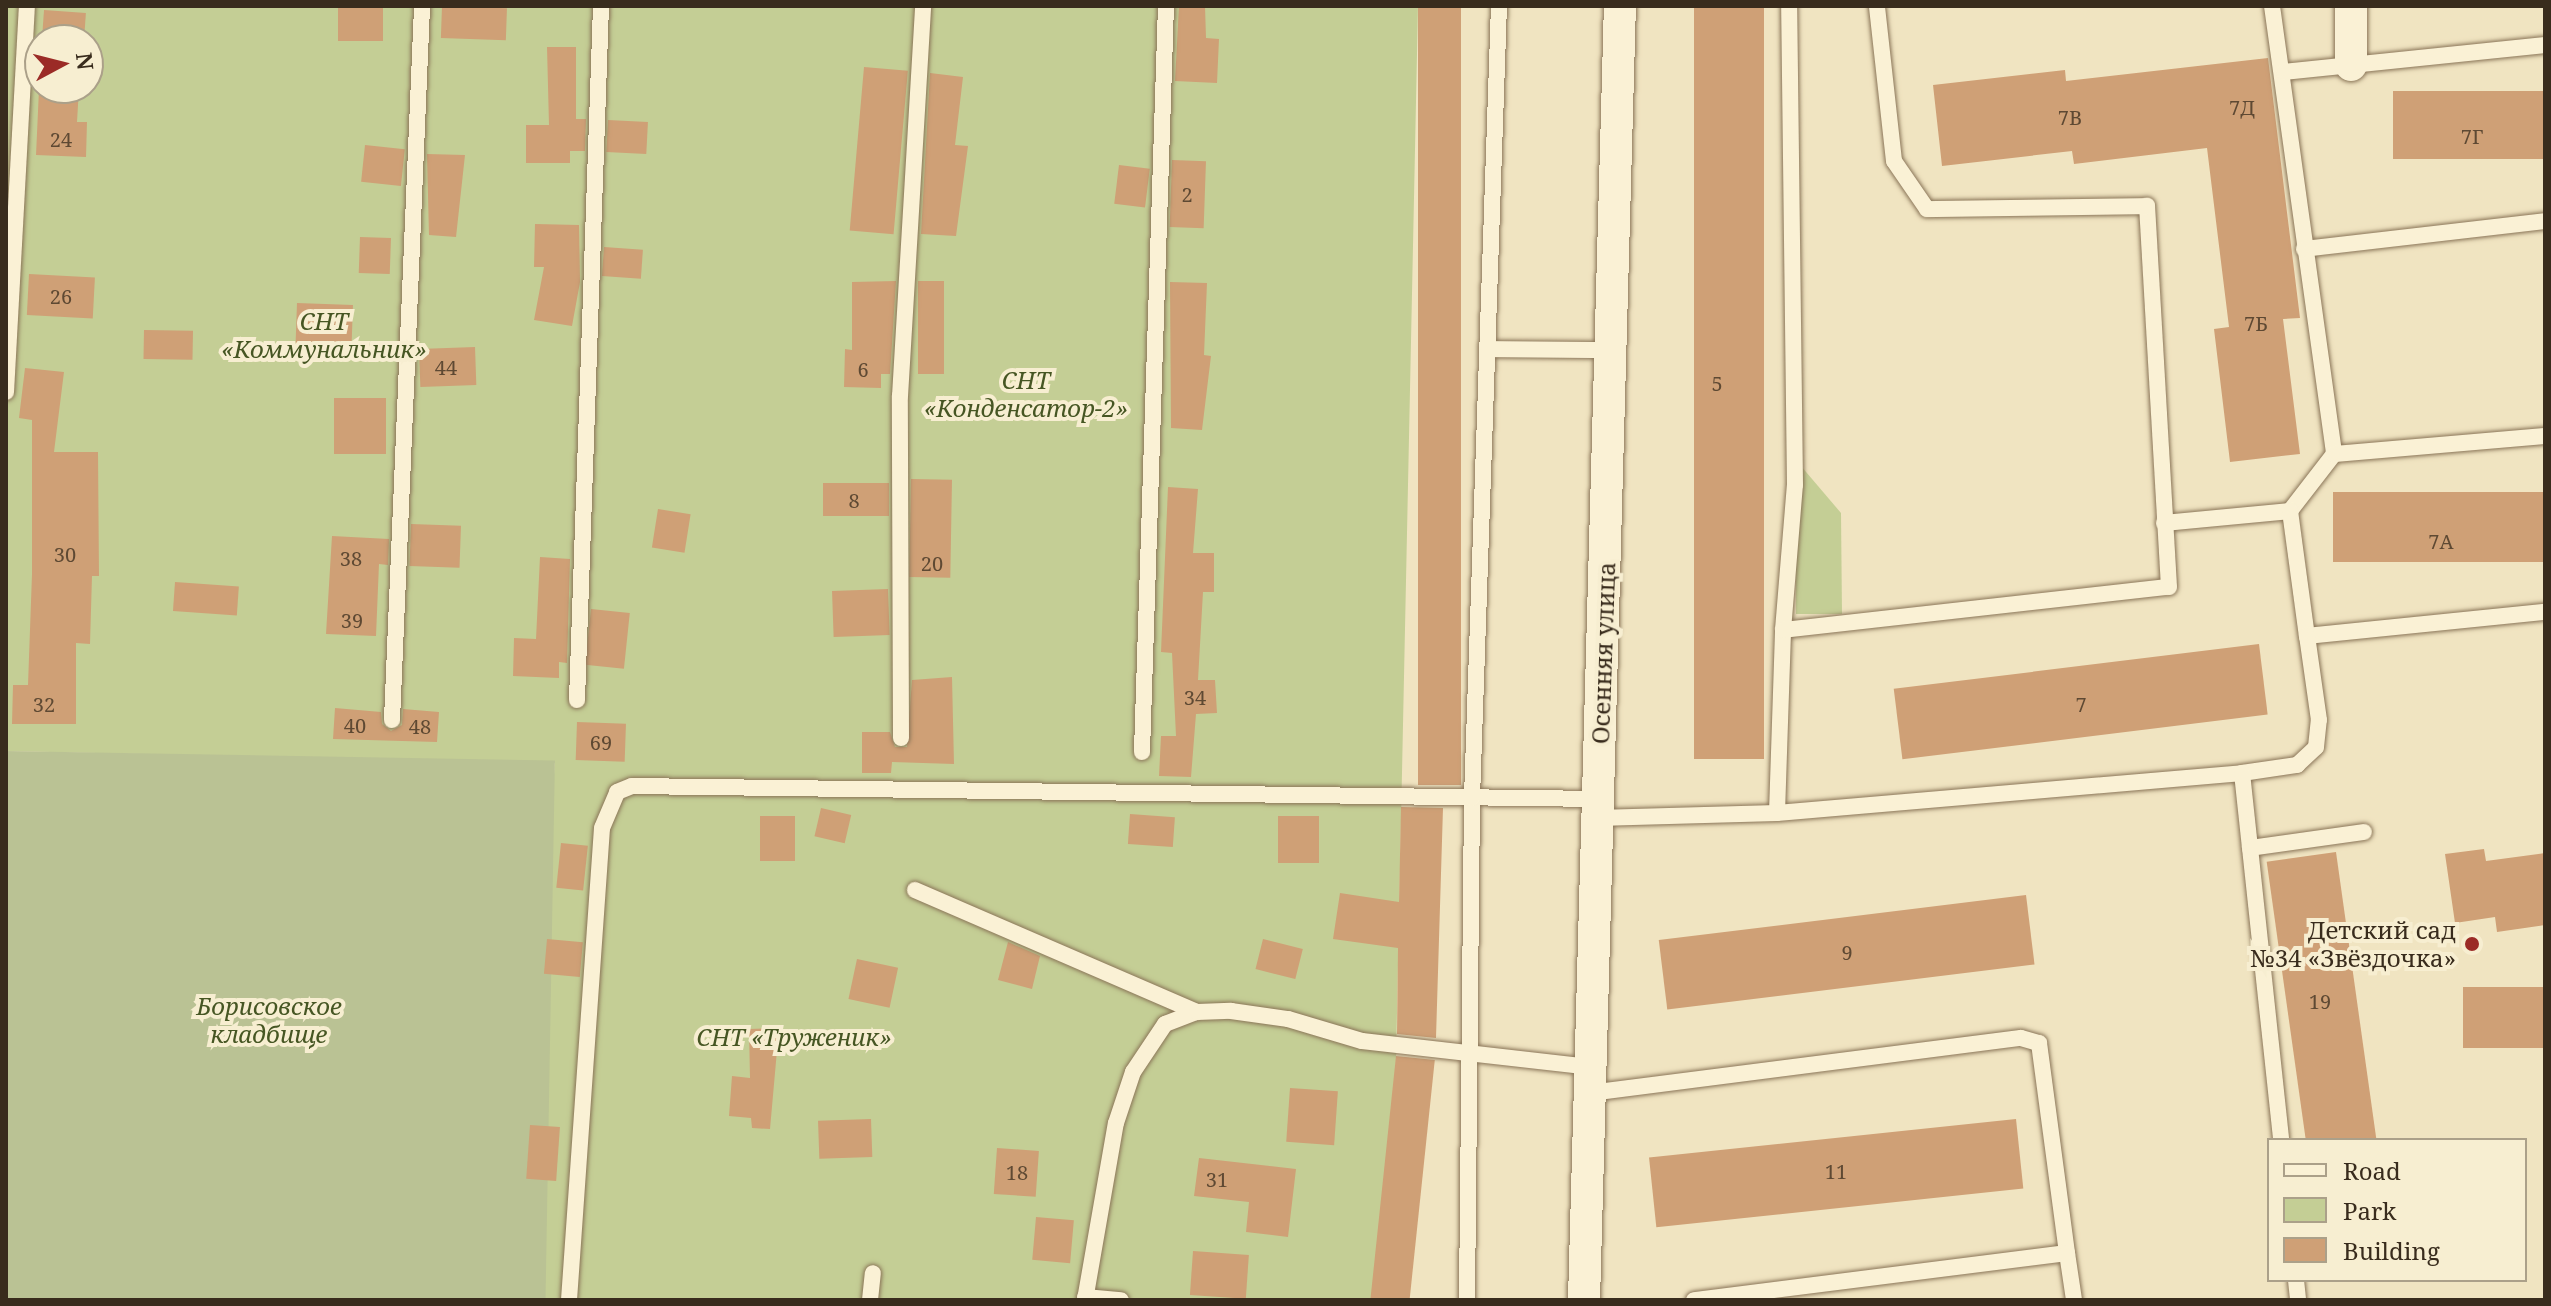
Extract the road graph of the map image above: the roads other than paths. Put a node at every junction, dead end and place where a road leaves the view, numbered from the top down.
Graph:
1 (27, 6) edge
2 (422, 6) edge
3 (601, 6) edge
4 (923, 6) edge
5 (1166, 6) edge
6 (1499, 6) edge
7 (1620, 6) edge
8 (1789, 6) edge
9 (1877, 6) edge
10 (2272, 6) edge
11 (2351, 6) edge
12 (2545, 45) edge
13 (2351, 65) junction
14 (2284, 72) junction
15 (2545, 221) edge
16 (2304, 249) junction
17 (1487, 349) junction
18 (1611, 350) junction
19 (6, 392) edge
20 (2545, 436) edge
21 (2334, 454) junction
22 (2290, 511) junction
23 (2164, 523) junction
24 (2545, 612) edge
25 (1783, 630) junction
26 (2307, 636) junction
27 (577, 700) dead end
28 (392, 720) dead end
29 (901, 738) dead end
30 (1142, 752) dead end
31 (2242, 773) junction
32 (1472, 798) junction
33 (1598, 809) junction
34 (1777, 813) junction
35 (2364, 832) dead end
36 (2250, 848) junction
37 (915, 890) dead end
38 (1197, 1012) junction
39 (1468, 1053) junction
40 (1590, 1080) junction
41 (2281, 1138) edge
42 (2067, 1253) junction
43 (873, 1273) dead end
44 (1085, 1298) edge
45 (569, 1300) edge
46 (870, 1300) edge
47 (1121, 1300) edge
48 (1467, 1300) edge
49 (1584, 1300) edge
50 (1694, 1300) edge
51 (2074, 1300) edge

1 - 19 lane
2 - 28 lane
3 - 27 lane
4 - 29 lane
5 - 30 lane
6 - 17 lane
7 - 18 street, Осенняя улица
8 - 25 lane
9 - 23 lane
10 - 14 lane
11 - 13 street
12 - 13 lane
13 - 14 lane
14 - 16 lane
15 - 16 lane
16 - 21 lane
17 - 18 lane
17 - 32 lane
18 - 33 street, Осенняя улица
20 - 21 lane
21 - 22 lane
22 - 23 lane
22 - 26 lane
23 - 25 lane
24 - 26 lane
25 - 34 lane
26 - 31 lane
31 - 34 lane
31 - 36 lane
32 - 33 lane
32 - 39 lane
32 - 45 lane
33 - 34 lane
33 - 40 street, Осенняя улица
35 - 36 lane
36 - 41 lane
37 - 38 lane
38 - 39 lane
38 - 44 lane
39 - 40 lane
39 - 48 lane
40 - 42 lane
40 - 49 street, Осенняя улица
42 - 50 lane
42 - 51 lane
43 - 46 lane
44 - 47 lane

